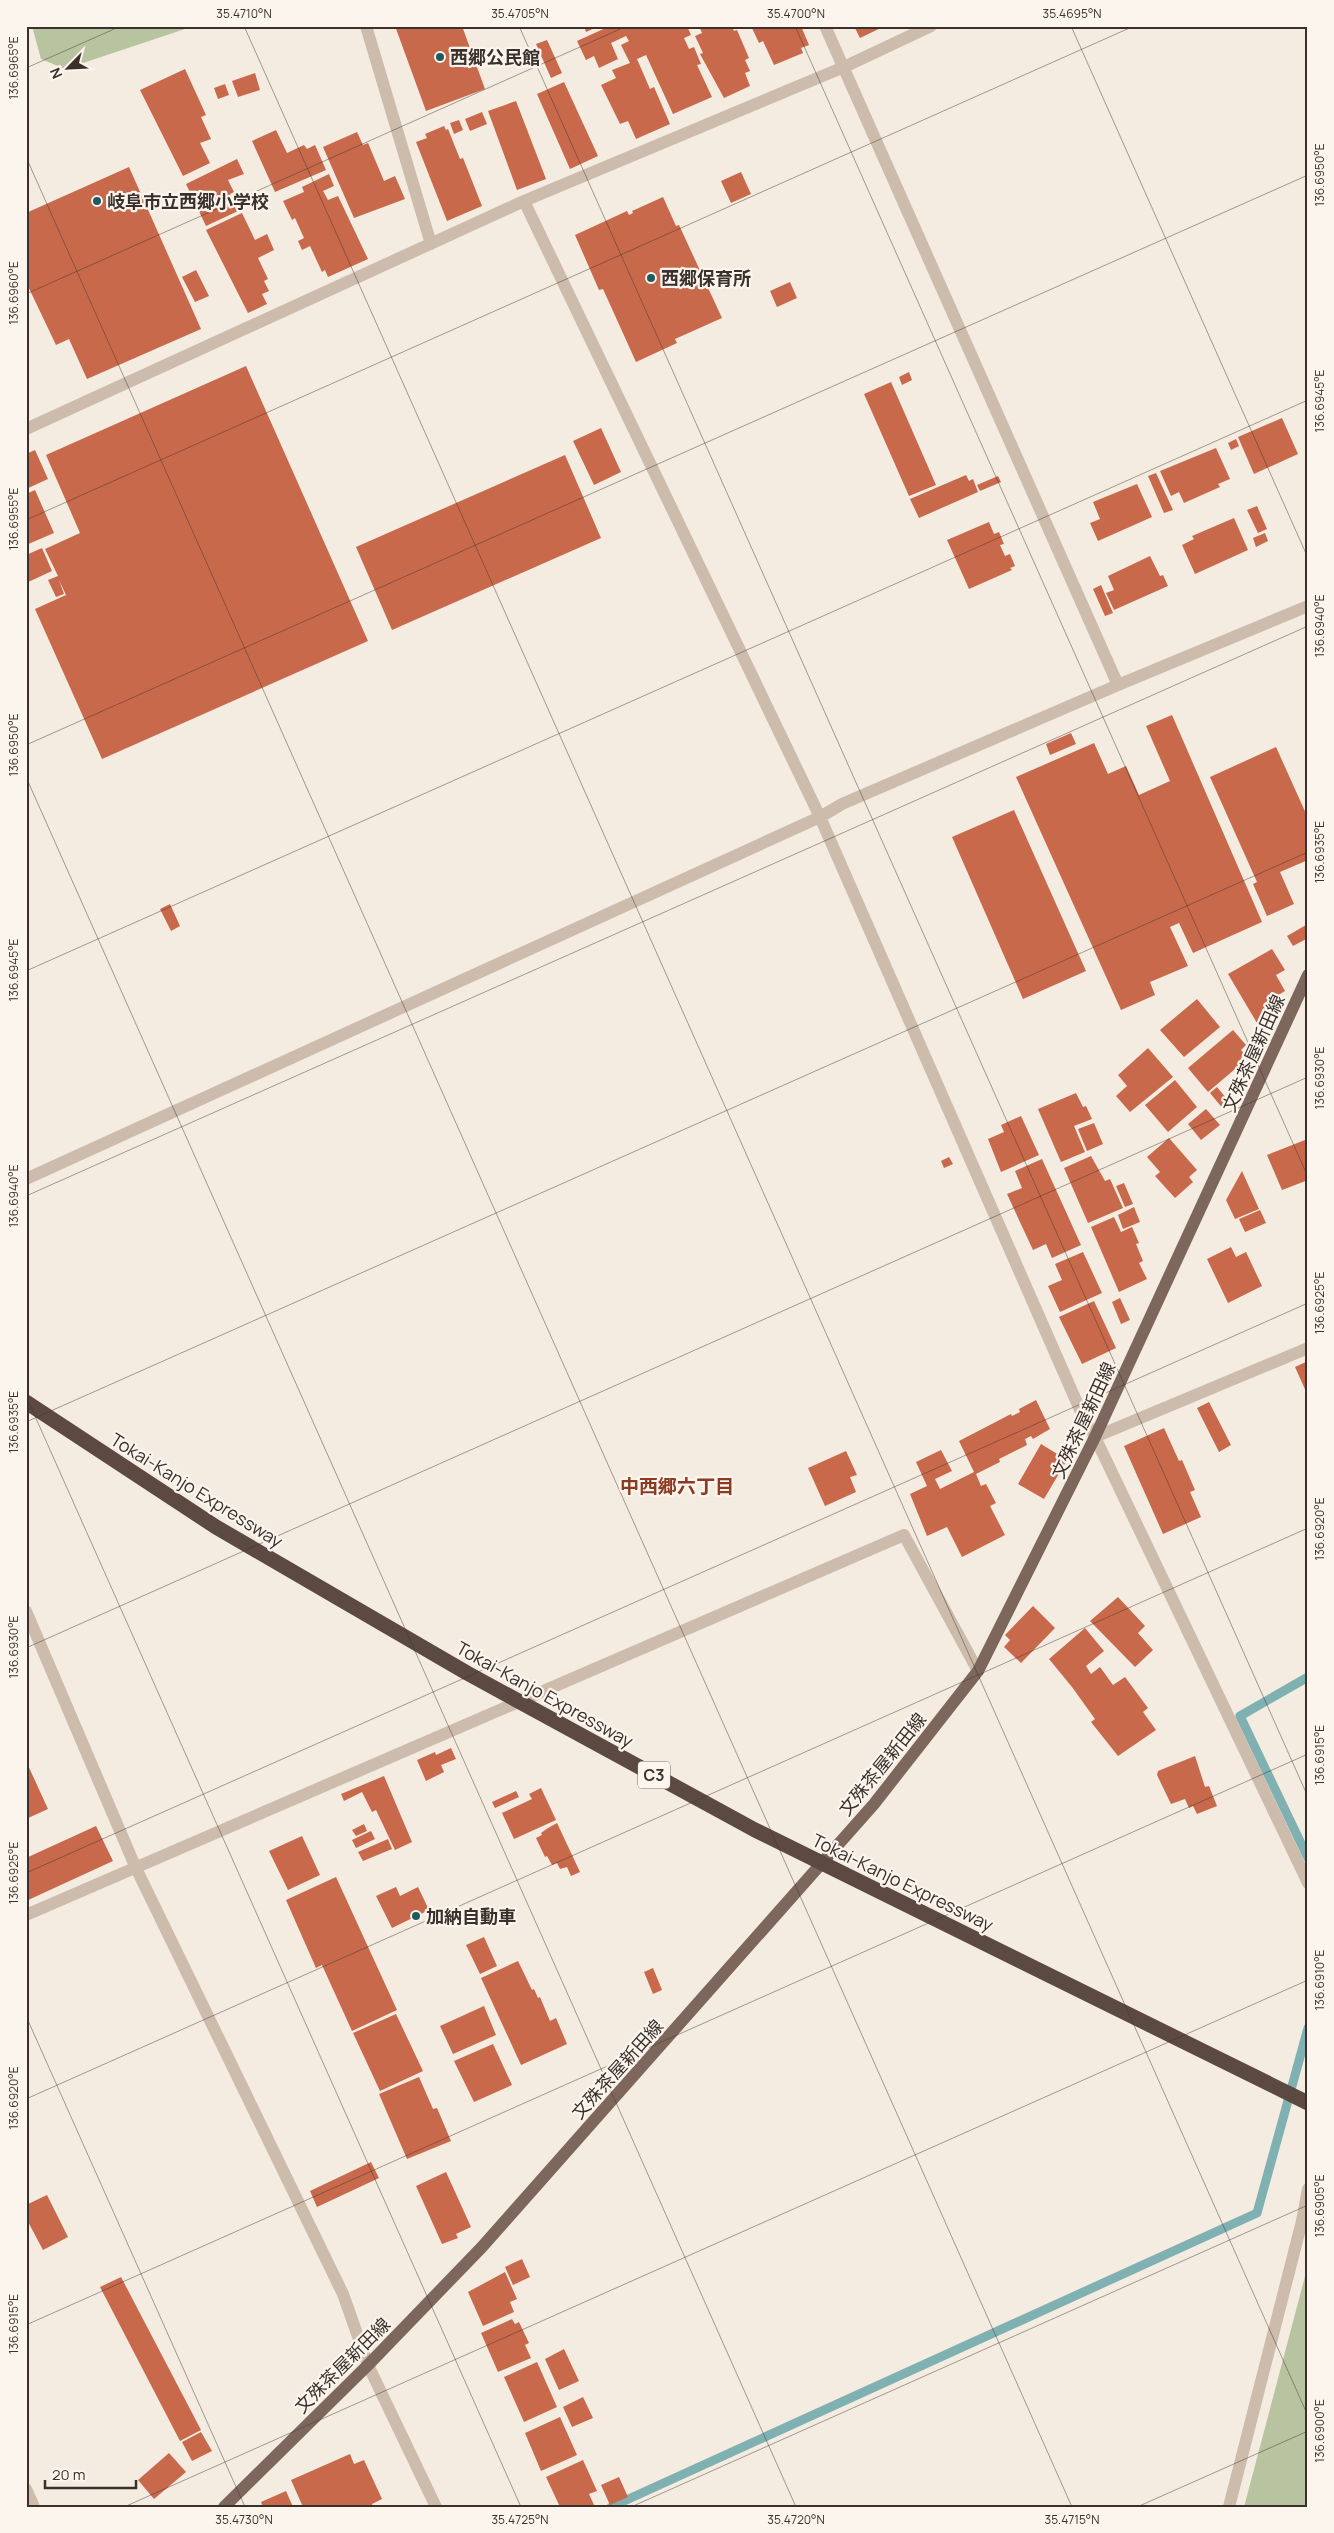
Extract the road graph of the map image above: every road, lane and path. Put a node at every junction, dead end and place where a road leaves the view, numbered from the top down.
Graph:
1 (366, 26) edge
2 (825, 26) edge
3 (931, 26) edge
4 (844, 67) junction
5 (524, 201) junction
6 (431, 244) junction
7 (26, 428) edge
8 (1308, 606) edge
9 (1118, 685) junction
10 (820, 817) junction
11 (1308, 974) edge
12 (26, 1179) edge
13 (1308, 1348) edge
14 (26, 1402) edge
15 (1095, 1437) junction
16 (26, 1611) edge
17 (978, 1671) junction
18 (135, 1866) junction
19 (1308, 1883) edge
20 (26, 1915) edge
21 (1308, 2103) edge
22 (1308, 2189) edge
23 (368, 2365) junction
24 (26, 2489) edge
25 (34, 2507) edge
26 (224, 2507) edge
27 (436, 2507) edge
28 (1229, 2507) edge

1 - 6 street
2 - 4 street
3 - 4 street
4 - 5 street
4 - 9 street
5 - 6 street
5 - 10 street
6 - 7 street
8 - 9 street
9 - 10 street
10 - 12 street
10 - 15 street
11 - 15 main road, 文殊茶屋新田線
13 - 15 street
14 - 21 highway, Tokai-Kanjo Expressway / C3
15 - 17 main road, 文殊茶屋新田線
15 - 19 street
16 - 18 street
17 - 18 street
17 - 23 main road, 文殊茶屋新田線
18 - 20 street
18 - 23 street
22 - 28 street
23 - 26 main road, 文殊茶屋新田線
23 - 27 street
24 - 25 street

